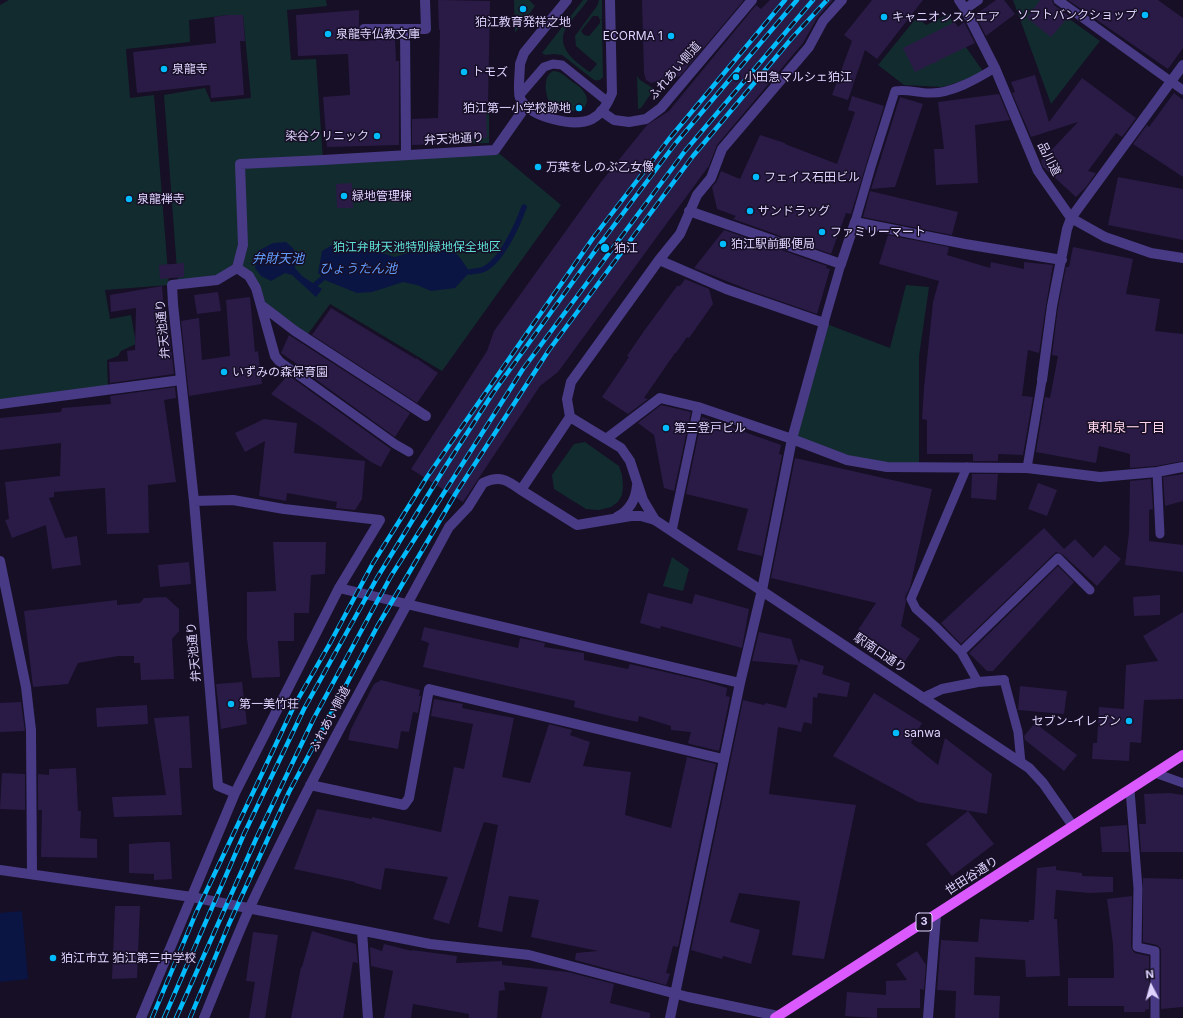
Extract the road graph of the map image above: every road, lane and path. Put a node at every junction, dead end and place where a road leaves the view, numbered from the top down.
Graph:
1 (424, 0) edge
2 (567, 0) edge
3 (610, 0) edge
4 (752, 0) edge
5 (842, 0) edge
6 (959, 0) edge
7 (978, 0) edge
8 (1058, 0) edge
9 (965, 9) junction
10 (364, 29) dead end
11 (405, 29) junction
12 (1183, 65) edge
13 (995, 68) junction
14 (1171, 81) junction
15 (1183, 90) edge
16 (519, 96) junction
17 (608, 102) junction
18 (526, 106) junction
19 (601, 111) junction
20 (406, 154) junction
21 (689, 211) junction
22 (1071, 218) junction
23 (855, 222) junction
24 (1183, 258) edge
25 (660, 260) junction
26 (1062, 260) junction
27 (841, 264) junction
28 (237, 268) junction
29 (262, 304) junction
30 (824, 323) junction
31 (279, 361) joint
32 (181, 380) junction
33 (1042, 380) joint
34 (0, 404) edge
35 (698, 407) junction
36 (426, 416) dead end
37 (570, 417) junction
38 (606, 439) junction
39 (792, 439) junction
40 (409, 452) dead end
41 (967, 467) junction
42 (1183, 467) edge
43 (1027, 468) junction
44 (1157, 472) junction
45 (637, 483) junction
46 (521, 490) junction
47 (194, 501) junction
48 (613, 519) junction
49 (655, 520) junction
50 (672, 531) junction
51 (1160, 534) dead end
52 (0, 561) edge
53 (340, 588) junction
54 (762, 590) junction
55 (1090, 590) dead end
56 (408, 604) junction
57 (961, 652) junction
58 (1004, 680) joint
59 (978, 682) junction
60 (740, 683) junction
61 (923, 698) junction
62 (1183, 755) edge
63 (723, 759) junction
64 (1021, 763) junction
65 (1155, 773) junction
66 (1183, 783) edge
67 (310, 785) junction
68 (1130, 790) junction
69 (235, 793) junction
70 (1073, 826) junction
71 (0, 870) edge
72 (32, 874) junction
73 (192, 897) junction
74 (250, 908) junction
75 (936, 915) junction
76 (362, 931) junction
77 (675, 993) junction
78 (777, 1017) edge
79 (141, 1018) edge
80 (204, 1018) edge
81 (368, 1018) edge
82 (670, 1018) edge
83 (928, 1018) edge
84 (1155, 1018) edge

1 - 11 street
2 - 16 street
3 - 17 street
4 - 19 street, ふれあい側道
5 - 21 street
6 - 9 street, 品川道
7 - 9 street
8 - 14 lane
9 - 13 street, 品川道
10 - 11 street
11 - 20 street
12 - 14 street
13 - 22 street, 品川道
13 - 23 lane
14 - 15 lane
14 - 22 street
16 - 17 lane
16 - 18 street
17 - 19 street
18 - 19 street
18 - 20 street, 弁天池通り
20 - 28 street, 弁天池通り
21 - 25 street
21 - 27 street
22 - 24 street, 品川道
22 - 26 street
23 - 26 street
23 - 27 street
25 - 30 street
25 - 37 street
26 - 33 street
27 - 30 lane
28 - 29 street
28 - 32 street, 弁天池通り
29 - 31 street
29 - 36 street
30 - 39 street
31 - 40 lane
32 - 34 street
32 - 47 street, 弁天池通り
33 - 43 lane
35 - 38 street
35 - 39 street
35 - 50 lane
37 - 38 street
37 - 46 street
38 - 45 street
39 - 41 street
39 - 54 street
41 - 43 street
41 - 57 lane
42 - 44 street
43 - 44 street
44 - 51 lane
45 - 48 street
45 - 49 street
46 - 48 street
46 - 56 street, ふれあい側道
47 - 53 street
47 - 69 street, 弁天池通り
48 - 49 street
49 - 50 street, 駅南口通り
50 - 54 street, 駅南口通り
52 - 72 street
53 - 56 street
53 - 69 street
54 - 60 street
54 - 61 street, 駅南口通り
55 - 57 lane
56 - 60 street
56 - 67 street, ふれあい側道
57 - 59 lane
58 - 59 street
58 - 64 lane
59 - 61 street
60 - 63 street
61 - 64 street, 駅南口通り
62 - 65 main road, 世田谷通り / 3
63 - 67 street
63 - 77 street
64 - 70 street, 駅南口通り
65 - 66 lane
65 - 68 main road, 世田谷通り / 3
67 - 74 street, ふれあい側道
68 - 70 main road, 世田谷通り / 3
68 - 84 lane
69 - 73 street
70 - 75 main road, 世田谷通り / 3
71 - 72 street
72 - 73 street
73 - 74 street
73 - 79 street
74 - 76 street
74 - 80 street, ふれあい側道
75 - 78 main road, 世田谷通り / 3
75 - 83 street
76 - 77 street
76 - 81 street
77 - 78 street
77 - 82 street

